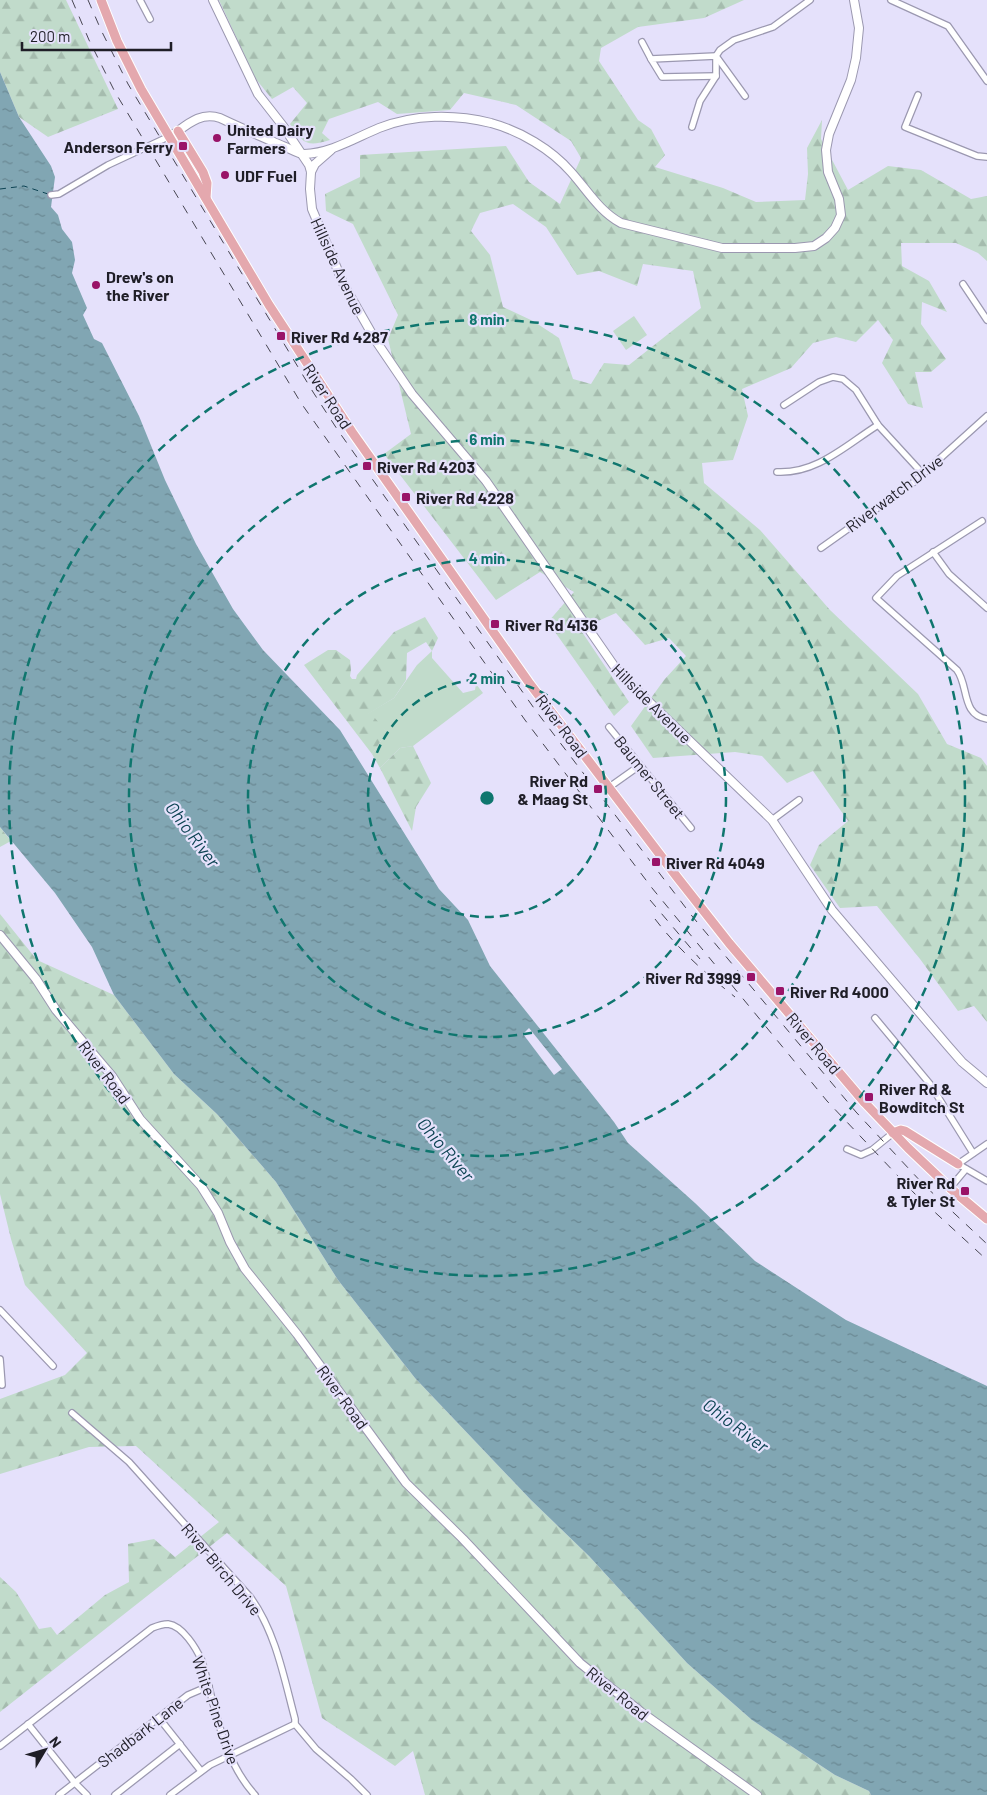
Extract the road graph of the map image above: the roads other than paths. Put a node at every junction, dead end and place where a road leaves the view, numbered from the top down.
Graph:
1 (102, 0) edge
2 (140, 0) edge
3 (213, 0) edge
4 (810, 0) edge
5 (854, 0) edge
6 (891, 0) edge
7 (150, 19) dead end
8 (642, 42) dead end
9 (716, 56) junction
10 (652, 59) junction
11 (716, 76) junction
12 (987, 81) edge
13 (918, 95) dead end
14 (745, 96) dead end
15 (692, 127) dead end
16 (174, 133) junction
17 (289, 134) junction
18 (281, 145) junction
19 (334, 148) junction
20 (302, 154) junction
21 (987, 157) edge
22 (311, 172) junction
23 (52, 195) dead end
24 (962, 284) dead end
25 (987, 320) edge
26 (784, 405) dead end
27 (987, 416) edge
28 (878, 425) junction
29 (777, 472) dead end
30 (923, 474) junction
31 (982, 521) dead end
32 (821, 548) dead end
33 (933, 552) junction
34 (987, 608) edge
35 (987, 719) edge
36 (609, 727) dead end
37 (640, 766) junction
38 (608, 788) junction
39 (800, 800) dead end
40 (772, 820) junction
41 (691, 828) dead end
42 (0, 935) edge
43 (875, 1018) dead end
44 (987, 1083) edge
45 (893, 1133) junction
46 (987, 1144) edge
47 (847, 1149) dead end
48 (973, 1154) junction
49 (962, 1167) junction
50 (987, 1181) edge
51 (950, 1188) junction
52 (987, 1219) edge
53 (0, 1310) edge
54 (0, 1358) edge
55 (53, 1366) dead end
56 (2, 1385) dead end
57 (72, 1413) dead end
58 (209, 1686) junction
59 (159, 1718) junction
60 (28, 1724) junction
61 (295, 1724) junction
62 (180, 1744) junction
63 (0, 1746) edge
64 (229, 1756) junction
65 (201, 1772) junction
66 (75, 1783) junction
67 (59, 1795) edge
68 (87, 1795) edge
69 (114, 1795) edge
70 (170, 1795) edge
71 (255, 1795) edge
72 (367, 1795) edge
73 (757, 1795) edge

1 - 16 main road
2 - 7 street
3 - 17 street, Hillside Avenue
4 - 9 street
5 - 19 street
6 - 12 street
8 - 10 street
9 - 10 street
9 - 11 street
9 - 14 street
10 - 11 street
11 - 15 street
13 - 21 street
16 - 18 street
16 - 23 street
16 - 38 main road, River Road
17 - 18 street
17 - 20 street, Hillside Avenue
18 - 20 street
19 - 20 street
19 - 22 street
20 - 22 street, Hillside Avenue
22 - 40 street, Hillside Avenue
24 - 25 street
26 - 28 street
27 - 30 street, Riverwatch Drive
28 - 29 street
28 - 30 street
30 - 32 street, Riverwatch Drive
31 - 33 street
33 - 34 street
33 - 35 street
36 - 37 street, Baumer Street
37 - 38 street
37 - 41 street, Baumer Street
38 - 45 main road, River Road
39 - 40 street
40 - 44 street, Hillside Avenue
42 - 73 street, River Road
43 - 48 street
45 - 47 street
45 - 49 main road
45 - 51 main road, River Road
46 - 48 street
48 - 49 street
49 - 50 street
49 - 51 street
51 - 52 main road, River Road
53 - 55 street
54 - 56 street
57 - 61 street, River Birch Drive
58 - 59 street, Shadbark Lane
58 - 60 street, White Pine Drive
58 - 64 street, White Pine Drive
59 - 62 street
59 - 66 street, Shadbark Lane
60 - 63 street, White Pine Drive
60 - 66 street
61 - 64 street
61 - 72 street, River Birch Drive
62 - 65 street
62 - 69 street
64 - 65 street
64 - 71 street, White Pine Drive
65 - 70 street
66 - 67 street, Shadbark Lane
66 - 68 street

